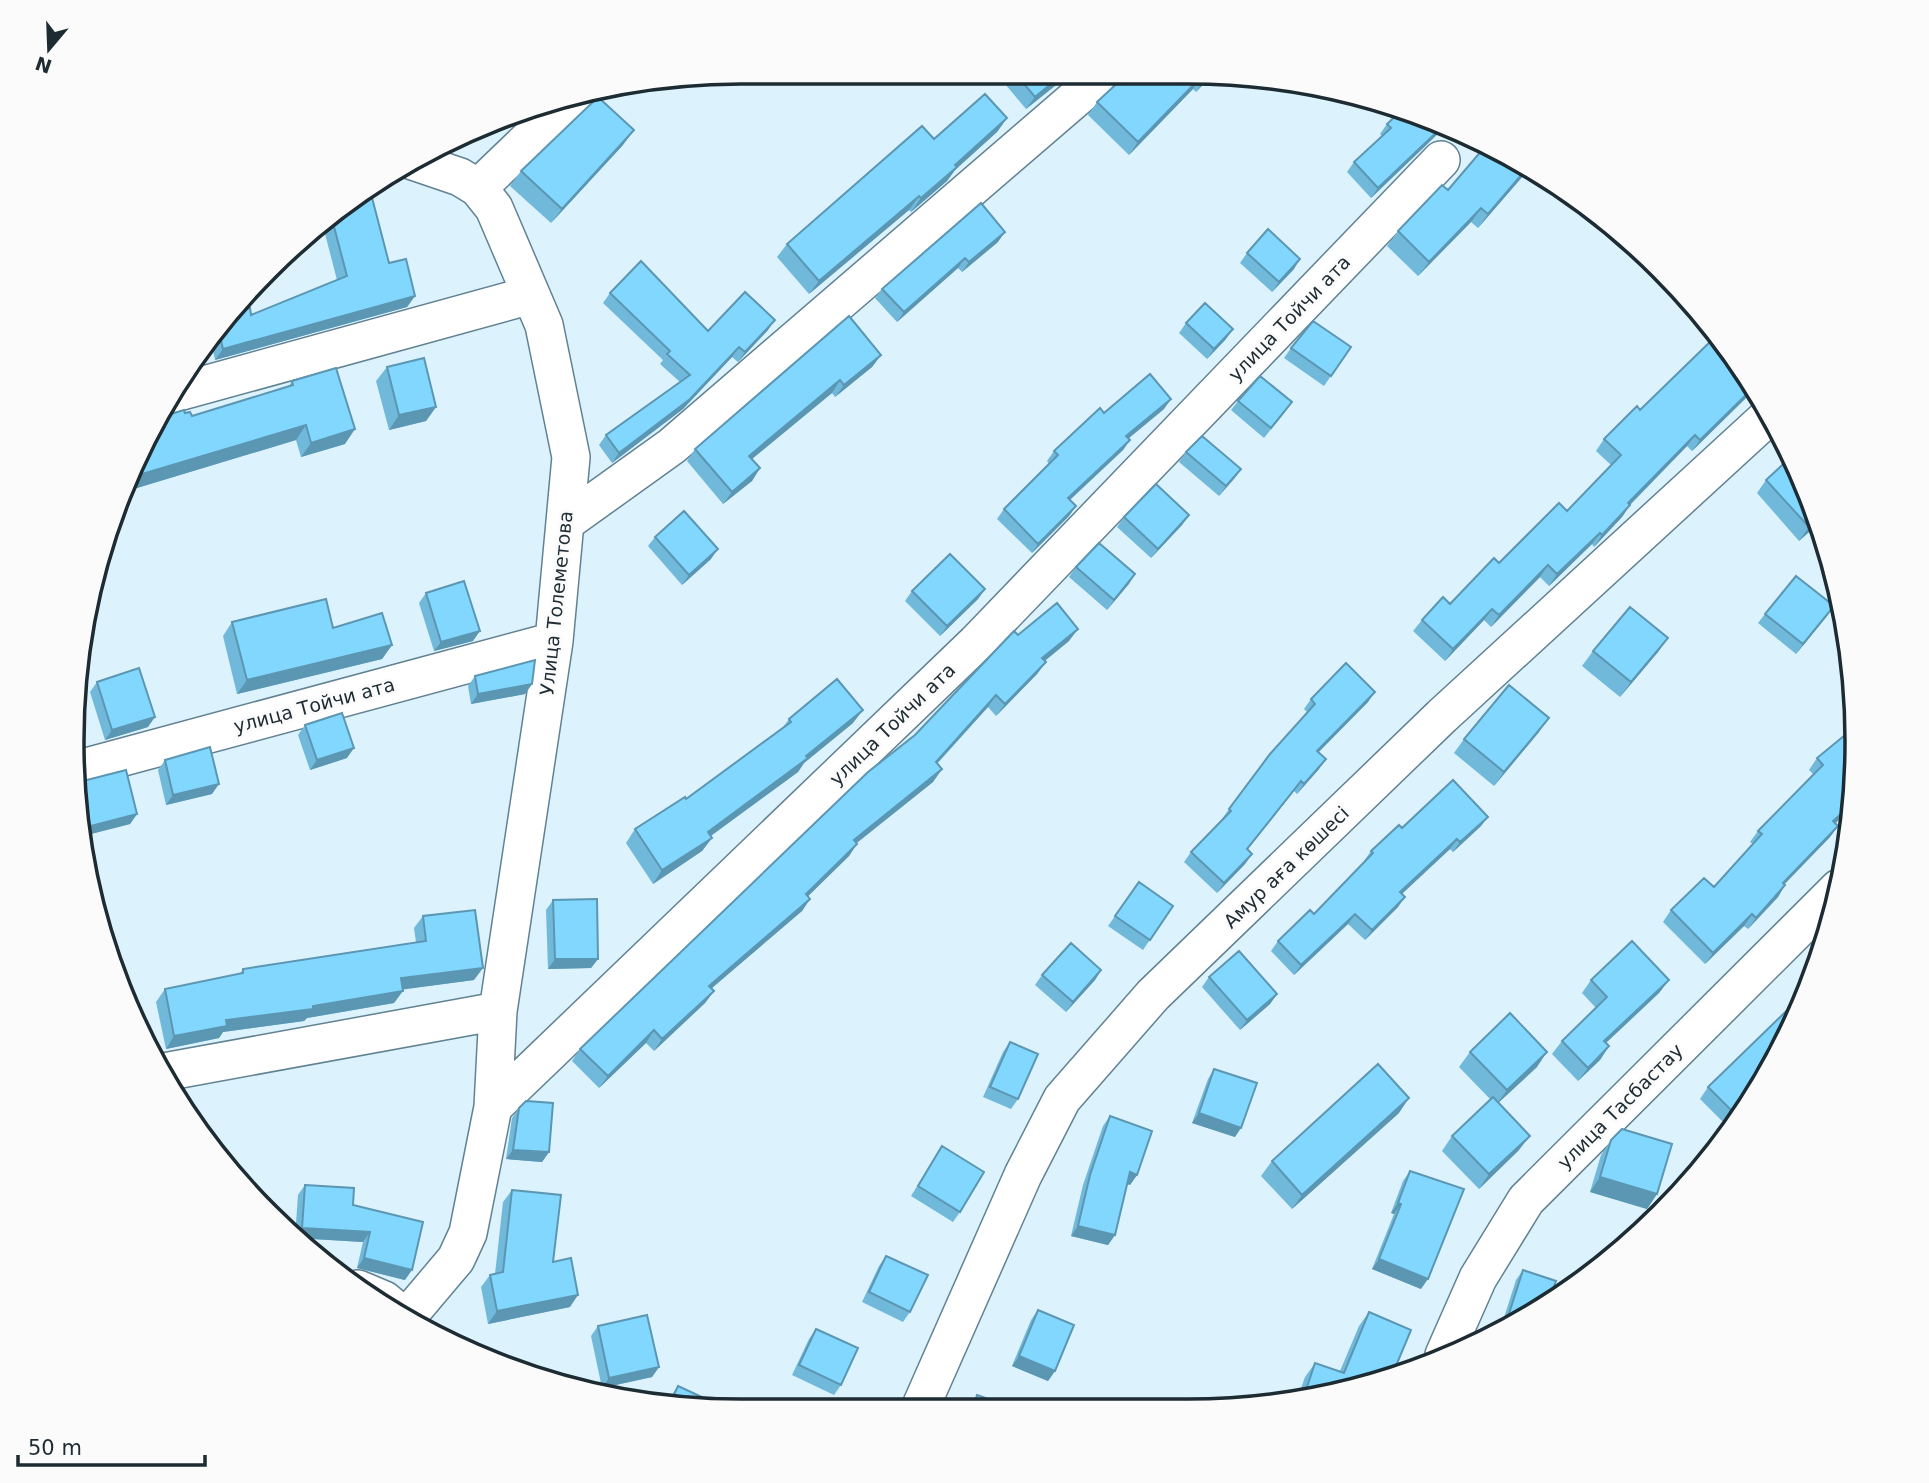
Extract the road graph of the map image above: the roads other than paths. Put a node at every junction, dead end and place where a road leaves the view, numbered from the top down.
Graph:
1 (1092, 84) edge
2 (560, 110) edge
3 (1441, 160) dead end
4 (426, 165) edge
5 (478, 188) junction
6 (531, 295) junction
7 (186, 390) edge
8 (1762, 422) edge
9 (566, 522) junction
10 (554, 641) junction
11 (85, 767) edge
12 (1825, 902) edge
13 (498, 1012) junction
14 (172, 1071) edge
15 (493, 1107) junction
16 (394, 1299) edge
17 (1449, 1345) edge
18 (924, 1399) edge

1 - 9 street
2 - 5 street
3 - 15 street, улица Тойчи ата
4 - 5 street, Улица Толеметова
5 - 6 street, Улица Толеметова
6 - 7 street
6 - 9 street, Улица Толеметова
8 - 18 street, Амур аға көшесі
9 - 10 street, Улица Толеметова
10 - 11 street, улица Тойчи ата
10 - 13 street, Улица Толеметова
12 - 17 street, улица Тасбастау
13 - 14 street
13 - 15 street, Улица Толеметова
15 - 16 street

